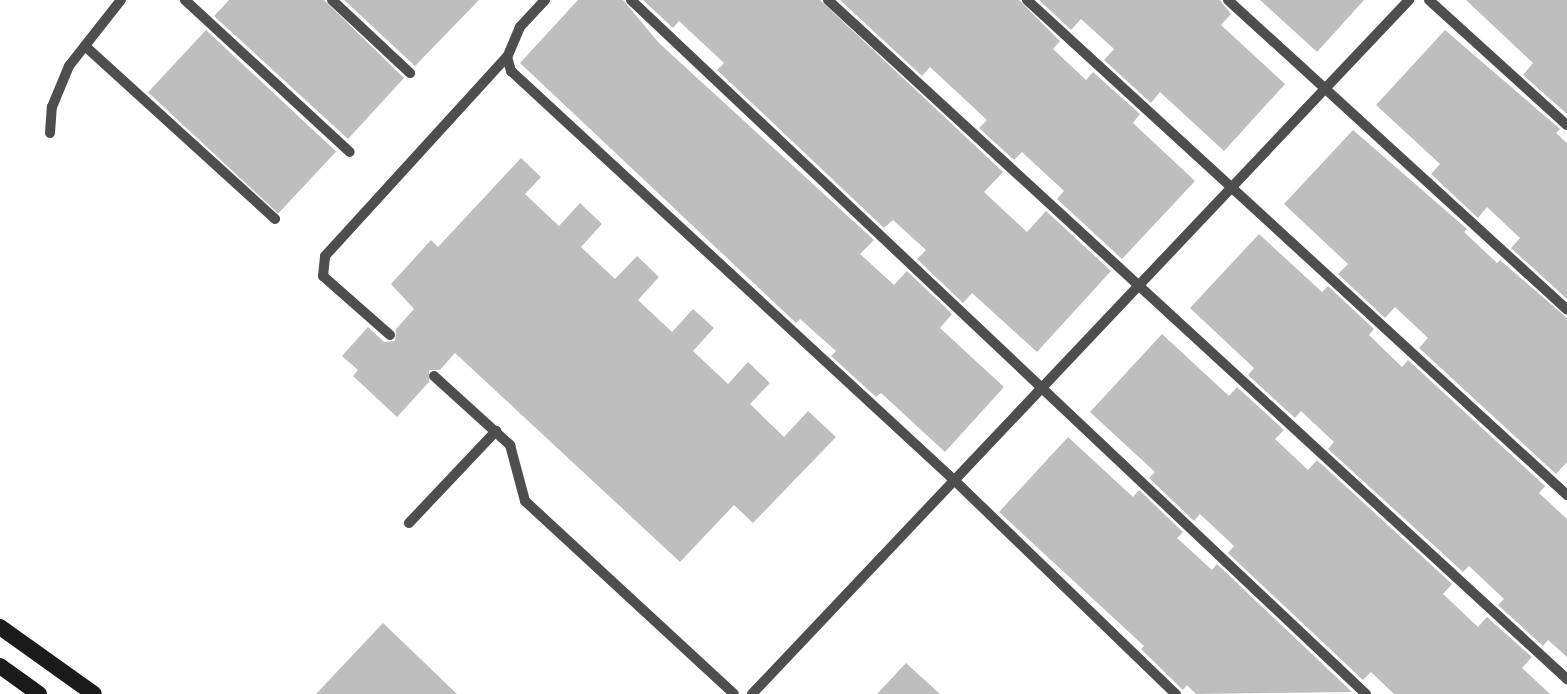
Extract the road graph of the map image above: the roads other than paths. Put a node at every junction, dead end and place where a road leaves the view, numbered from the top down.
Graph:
1 (121, 0) edge
2 (185, 0) edge
3 (332, 0) edge
4 (545, 0) edge
5 (631, 0) edge
6 (828, 0) edge
7 (1027, 0) edge
8 (1228, 0) edge
9 (1409, 0) edge
10 (1429, 0) edge
11 (85, 46) junction
12 (507, 57) junction
13 (410, 73) dead end
14 (1325, 89) junction
15 (1567, 125) edge
16 (50, 133) dead end
17 (350, 152) dead end
18 (1231, 186) junction
19 (275, 219) dead end
20 (1137, 285) junction
21 (1567, 310) edge
22 (390, 335) dead end
23 (434, 376) dead end
24 (1041, 387) junction
25 (496, 431) junction
26 (953, 479) junction
27 (1567, 495) edge
28 (409, 523) dead end
29 (0, 627) edge
30 (0, 666) edge
31 (1567, 679) edge
32 (39, 694) edge
33 (94, 694) edge
34 (734, 694) edge
35 (752, 694) edge
36 (1176, 694) edge
37 (1366, 694) edge

1 - 11 lane
2 - 17 lane
3 - 13 lane
4 - 12 lane
5 - 24 lane
6 - 20 lane
7 - 18 lane
8 - 14 lane
9 - 14 lane
10 - 15 lane
11 - 16 lane
11 - 19 lane
12 - 22 lane
12 - 26 lane
14 - 18 lane
14 - 21 lane
18 - 20 lane
18 - 27 lane
20 - 24 lane
20 - 31 lane
23 - 25 lane
24 - 26 lane
24 - 37 lane
25 - 28 lane
25 - 34 lane
26 - 35 lane
26 - 36 lane
29 - 33 main road
30 - 32 main road

